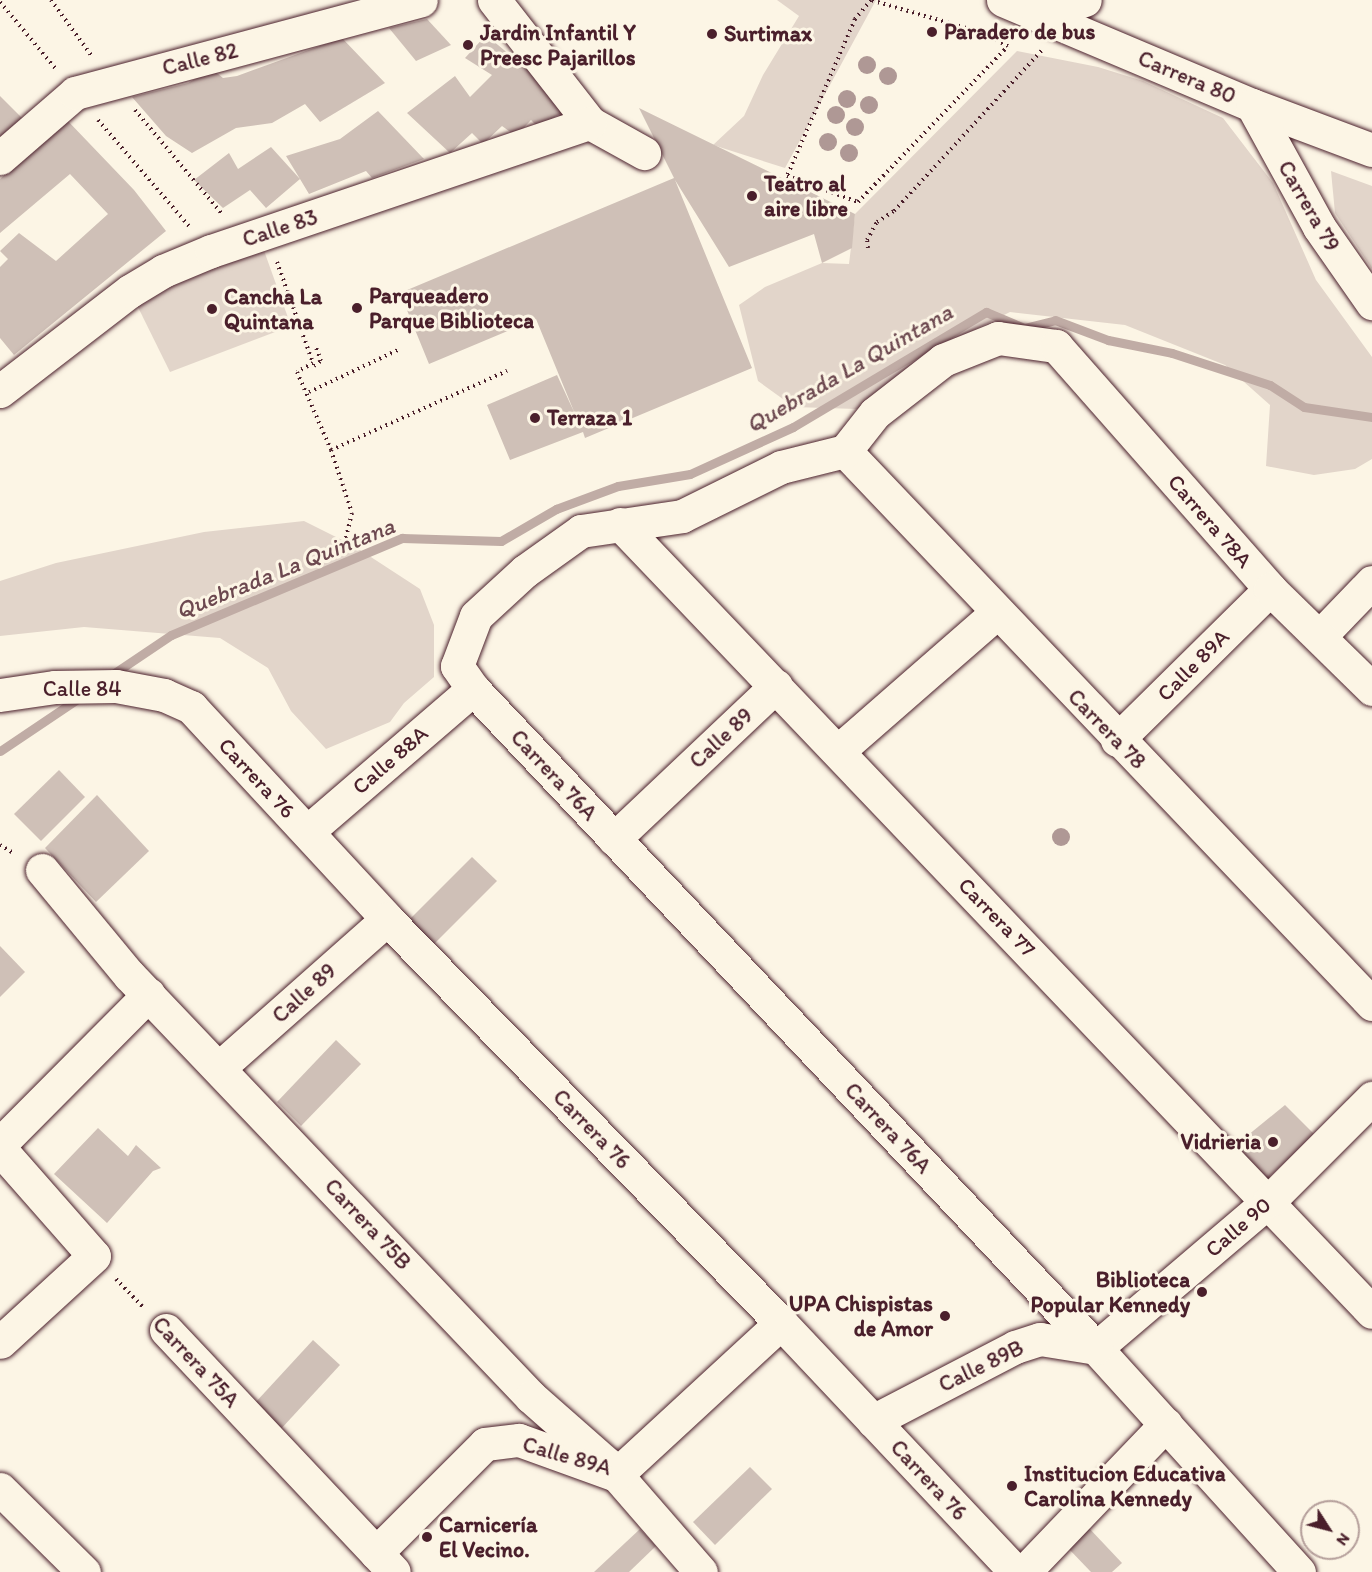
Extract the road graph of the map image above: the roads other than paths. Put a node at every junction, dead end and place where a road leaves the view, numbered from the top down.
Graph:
1 (421, 0) edge
2 (494, 0) edge
3 (1003, 0) edge
4 (1085, 0) edge
5 (1052, 20) junction
6 (1252, 105) junction
7 (590, 123) junction
8 (1369, 145) edge
9 (644, 153) dead end
10 (0, 158) edge
11 (1372, 303) edge
12 (0, 390) edge
13 (845, 451) junction
14 (620, 524) junction
15 (1372, 582) edge
16 (1270, 589) junction
17 (996, 613) junction
18 (1320, 636) junction
19 (776, 686) junction
20 (472, 689) junction
21 (1372, 689) edge
22 (0, 694) edge
23 (164, 695) joint
24 (1117, 740) junction
25 (838, 751) junction
26 (308, 831) junction
27 (614, 839) junction
28 (42, 870) dead end
29 (387, 919) junction
30 (149, 994) junction
31 (1372, 1004) edge
32 (220, 1067) junction
33 (1372, 1098) edge
34 (0, 1144) edge
35 (0, 1149) edge
36 (1269, 1201) junction
37 (1372, 1312) edge
38 (781, 1323) junction
39 (166, 1330) road end
40 (0, 1342) edge
41 (1096, 1348) junction
42 (873, 1421) junction
43 (1166, 1424) junction
44 (616, 1475) junction
45 (0, 1490) edge
46 (385, 1562) edge
47 (84, 1572) edge
48 (701, 1572) edge
49 (1016, 1572) edge
50 (1024, 1572) edge
51 (1299, 1572) edge

1 - 10 street, Calle 82
2 - 7 street
3 - 5 street, Carrera 80
4 - 5 street
5 - 6 street, Carrera 80
6 - 8 street, Carrera 80
6 - 11 street, Carrera 79
7 - 9 street
7 - 12 street, Calle 83
13 - 14 street
13 - 16 street, Carrera 78A
13 - 17 street, Carrera 78
14 - 19 street, Carrera 77
14 - 20 street, Carrera 76A
15 - 18 street
16 - 18 street, Carrera 78A
16 - 24 street, Calle 89A
17 - 24 street, Carrera 78
17 - 25 street
18 - 21 street, Carrera 78A
19 - 25 street, Carrera 77
19 - 27 street, Calle 89
20 - 26 street, Calle 88A
20 - 27 street, Carrera 76A
22 - 23 street, Calle 84
23 - 26 street, Carrera 76
24 - 31 street, Carrera 78
25 - 36 street, Carrera 77
26 - 29 street, Carrera 76
27 - 41 street, Carrera 76A
28 - 30 street, Carrera 75B
29 - 32 street, Calle 89
29 - 38 street, Carrera 76
30 - 32 street, Carrera 75B
30 - 34 street
32 - 44 street, Carrera 75B
33 - 36 street, Calle 90
35 - 40 street
36 - 37 street, Carrera 77
36 - 41 street, Calle 90
38 - 42 street, Carrera 76
38 - 44 street, Calle 89A
39 - 46 street, Carrera 75A
41 - 42 street, Calle 89B
41 - 43 street, Carrera 76A
42 - 49 street, Carrera 76
43 - 50 street
43 - 51 street, Carrera 76A
44 - 46 street, Calle 89A
44 - 48 street, Carrera 75B
45 - 47 street

